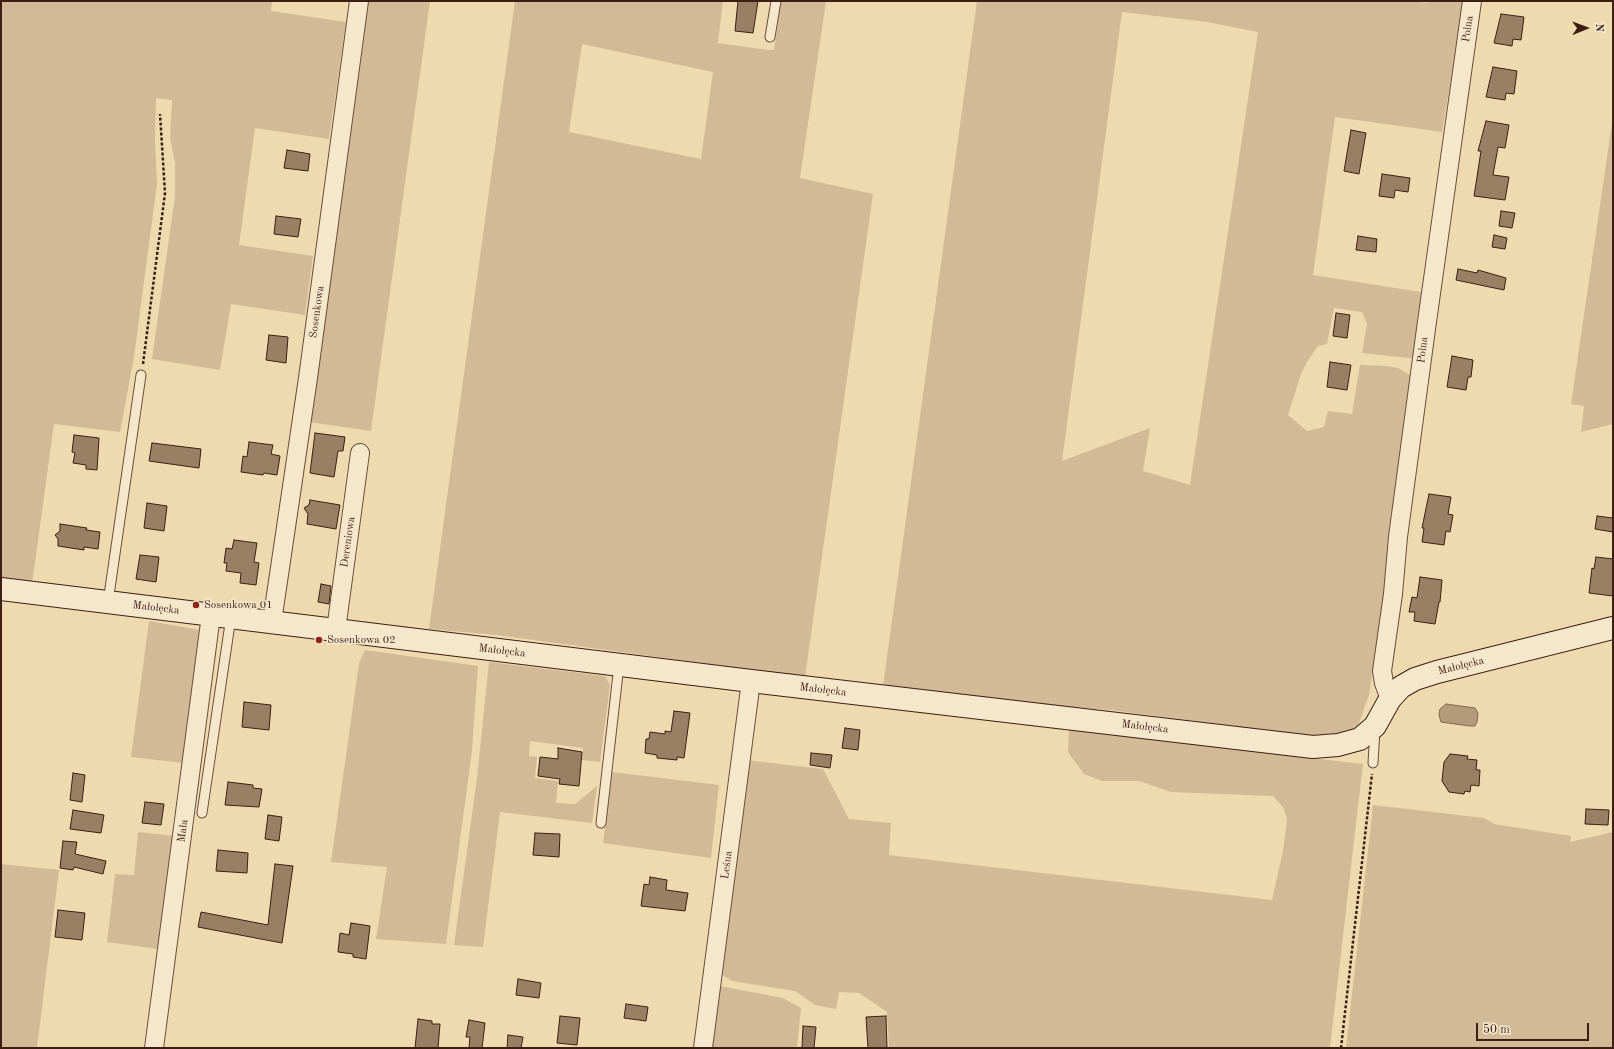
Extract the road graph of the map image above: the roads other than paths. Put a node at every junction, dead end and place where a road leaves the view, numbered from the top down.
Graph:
1 (359, 1) edge
2 (776, 1) edge
3 (1472, 1) edge
4 (770, 37) dead end
5 (141, 376) road end
6 (360, 453) dead end
7 (1, 589) edge
8 (108, 602) junction
9 (221, 616) junction
10 (272, 622) junction
11 (1613, 628) edge
12 (336, 630) junction
13 (619, 665) junction
14 (751, 681) junction
15 (1390, 699) junction
16 (1375, 726) junction
17 (1373, 763) road end
18 (202, 813) dead end
19 (601, 823) dead end
20 (154, 1048) edge
21 (702, 1048) edge

1 - 10 street, Sosenkowa
2 - 4 lane
3 - 15 street, Polna
5 - 8 lane
6 - 12 street, Dereniowa
7 - 8 street, Małołęcka
8 - 9 street, Małołęcka
9 - 10 street, Małołęcka
9 - 18 lane
9 - 20 street, Mała
10 - 12 street, Małołęcka
11 - 15 street, Małołęcka
12 - 13 street, Małołęcka
13 - 14 street, Małołęcka
13 - 19 lane
14 - 16 street, Małołęcka
14 - 21 street, Leśna
15 - 16 street, Małołęcka
16 - 17 lane

